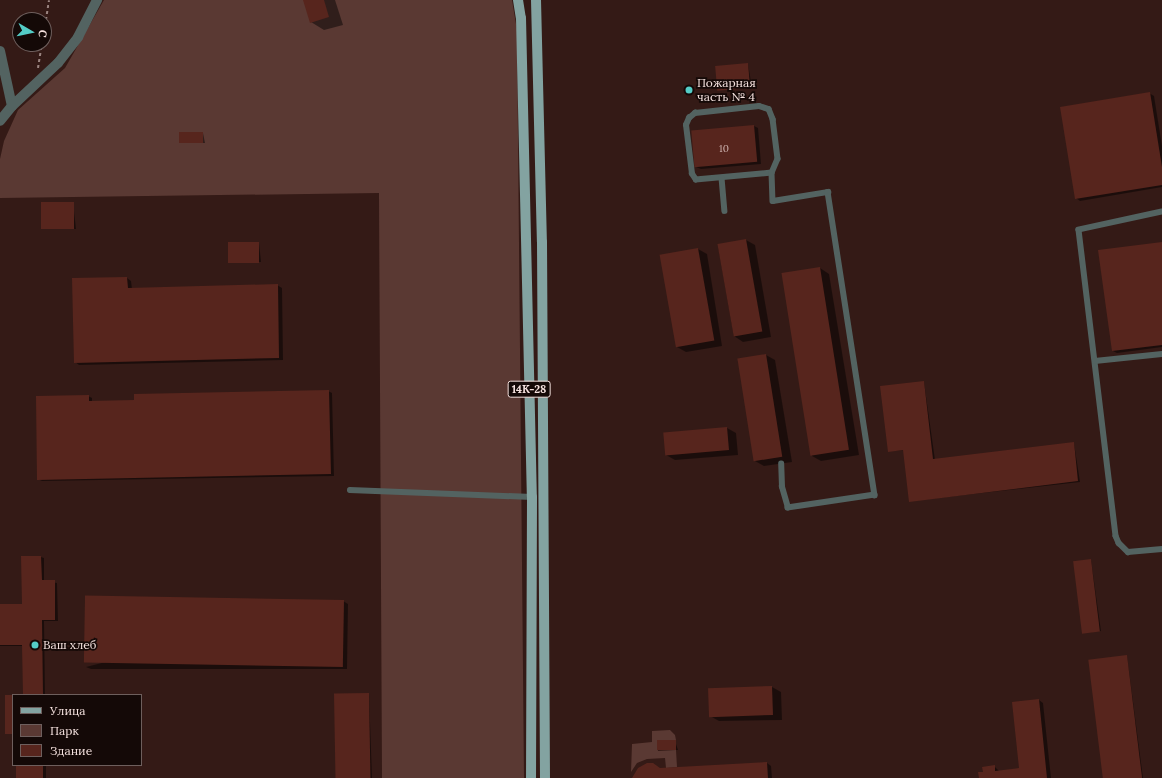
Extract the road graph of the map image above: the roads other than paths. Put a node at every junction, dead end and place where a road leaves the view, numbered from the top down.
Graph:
1 (97, 0) edge
2 (518, 0) edge
3 (536, 0) edge
4 (0, 51) edge
5 (12, 106) junction
6 (0, 121) edge
7 (772, 172) junction
8 (722, 178) junction
9 (726, 211) dead end
10 (1162, 212) edge
11 (1162, 354) edge
12 (1095, 361) junction
13 (781, 464) dead end
14 (350, 490) dead end
15 (532, 497) junction
16 (1162, 550) edge
17 (531, 778) edge
18 (545, 778) edge

1 - 5 street
2 - 15 main road, 14К-28
3 - 18 main road, 14К-28
4 - 5 street
5 - 6 street
7 - 8 lane
7 - 8 lane
7 - 13 lane
8 - 9 lane
10 - 12 lane
11 - 12 lane
12 - 16 lane
14 - 15 lane
15 - 17 main road, 14К-28

